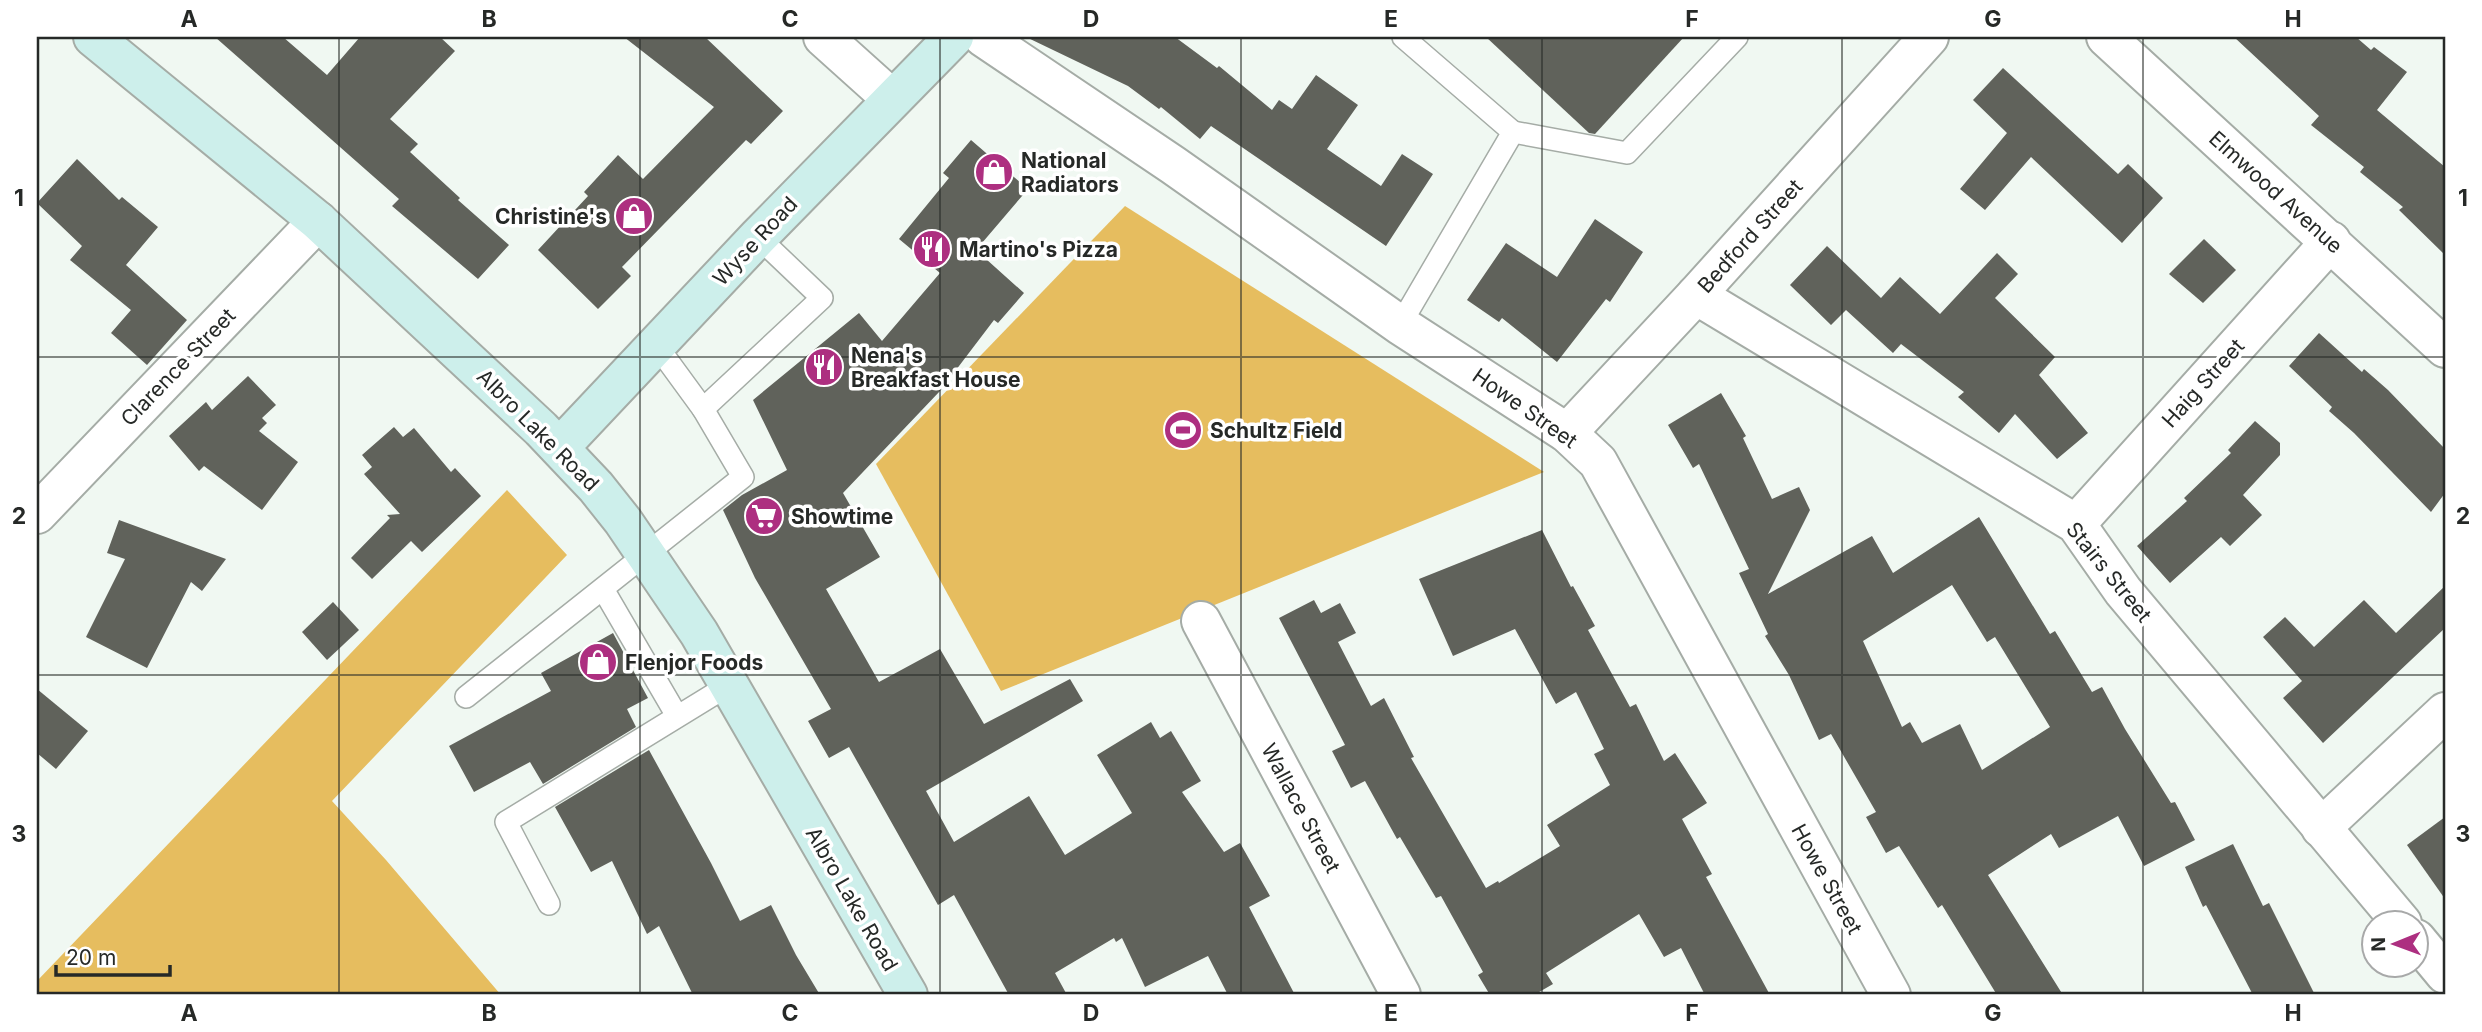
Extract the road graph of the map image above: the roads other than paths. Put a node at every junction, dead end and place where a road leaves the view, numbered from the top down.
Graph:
1 (93, 37) edge
2 (823, 37) edge
3 (954, 37) edge
4 (983, 37) edge
5 (1403, 37) edge
6 (1737, 37) edge
7 (1929, 37) edge
8 (2106, 37) edge
9 (892, 99) junction
10 (1513, 132) junction
11 (318, 221) junction
12 (758, 237) junction
13 (2331, 241) junction
14 (1696, 295) junction
15 (1400, 325) junction
16 (657, 346) junction
17 (2445, 348) edge
18 (703, 410) junction
19 (1567, 433) junction
20 (560, 447) junction
21 (37, 514) edge
22 (2076, 524) junction
23 (646, 554) junction
24 (603, 589) junction
25 (1201, 621) dead end
26 (729, 685) junction
27 (466, 696) dead end
28 (2445, 712) edge
29 (677, 716) junction
30 (2321, 828) junction
31 (549, 904) dead end
32 (2390, 909) edge
33 (2430, 956) edge
34 (2445, 974) edge
35 (908, 995) edge
36 (1401, 995) edge
37 (1891, 995) edge

1 - 11 main road, Albro Lake Road
2 - 9 street
3 - 9 main road, Wyse Road
4 - 15 street, Howe Street
5 - 10 lane
6 - 10 lane
7 - 14 street, Bedford Street
8 - 13 street, Elmwood Avenue
9 - 12 main road, Wyse Road
10 - 15 lane
11 - 20 main road, Albro Lake Road
11 - 21 street, Clarence Street
12 - 16 main road, Wyse Road
12 - 18 lane
13 - 17 street, Elmwood Avenue
13 - 22 street, Haig Street
14 - 19 street, Bedford Street
14 - 22 street, Stairs Street
15 - 19 street, Howe Street
16 - 18 lane
16 - 20 main road, Wyse Road
18 - 23 lane
19 - 37 street, Howe Street
20 - 23 main road, Albro Lake Road
22 - 30 street, Stairs Street
23 - 24 lane
23 - 26 main road, Albro Lake Road
24 - 27 lane
24 - 29 lane
25 - 36 street, Wallace Street
26 - 29 lane
26 - 35 main road, Albro Lake Road
28 - 30 street
29 - 31 lane
30 - 32 street, Stairs Street
33 - 34 street

